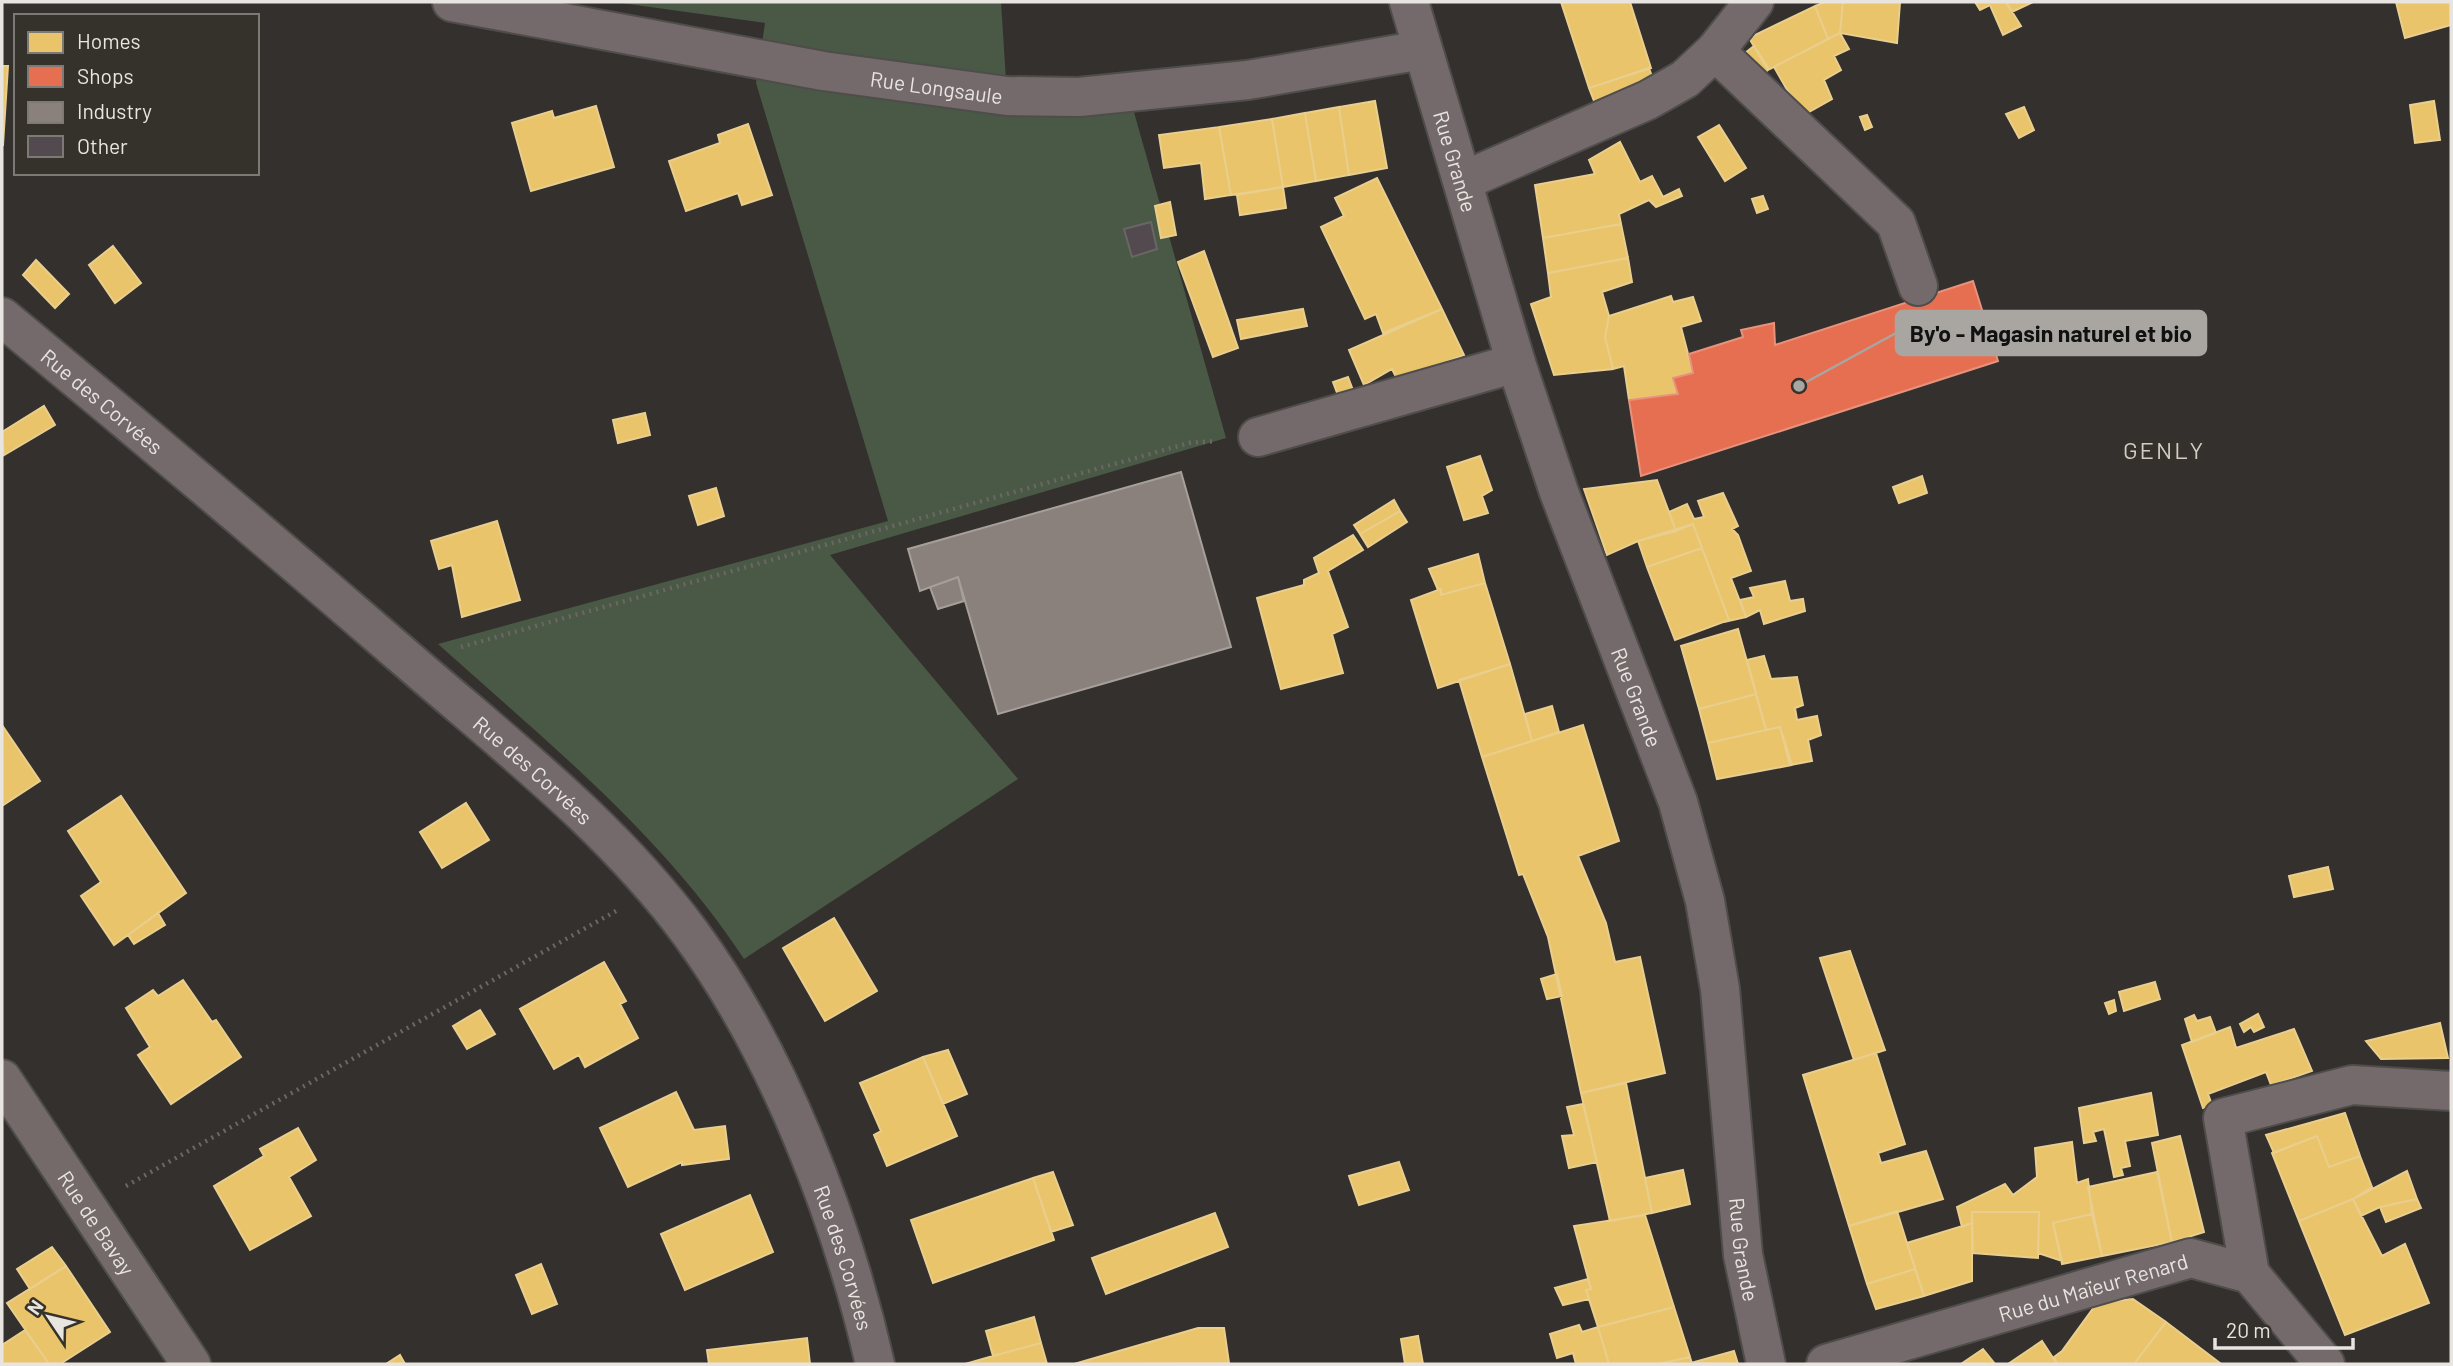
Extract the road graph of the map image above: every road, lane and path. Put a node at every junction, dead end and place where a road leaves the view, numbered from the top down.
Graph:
1 (452, 2) edge
2 (1409, 2) edge
3 (1754, 2) edge
4 (1422, 50) junction
5 (1715, 51) junction
6 (1463, 181) junction
7 (1918, 286) dead end
8 (2, 317) edge
9 (1516, 363) junction
10 (1258, 437) joint
11 (410, 661) junction
12 (656, 888) junction
13 (2, 1079) edge
14 (2451, 1091) edge
15 (132, 1182) dead end
16 (2250, 1274) junction
17 (191, 1364) edge
18 (875, 1364) edge
19 (1766, 1364) edge
20 (1826, 1364) edge
21 (2325, 1364) edge

1 - 4 street, Rue Longsaule
2 - 4 street, Rue Grande
3 - 5 street
4 - 6 street, Rue Grande
5 - 6 street
5 - 7 street
6 - 9 street, Rue Grande
8 - 11 street, Rue des Corvées
9 - 10 street
9 - 19 street, Rue Grande
10 - 11 path
11 - 12 street, Rue des Corvées
12 - 15 path
12 - 18 street, Rue des Corvées
13 - 17 main road, Rue de Bavay
14 - 16 street
16 - 20 street, Rue du Maïeur Renard
16 - 21 street

